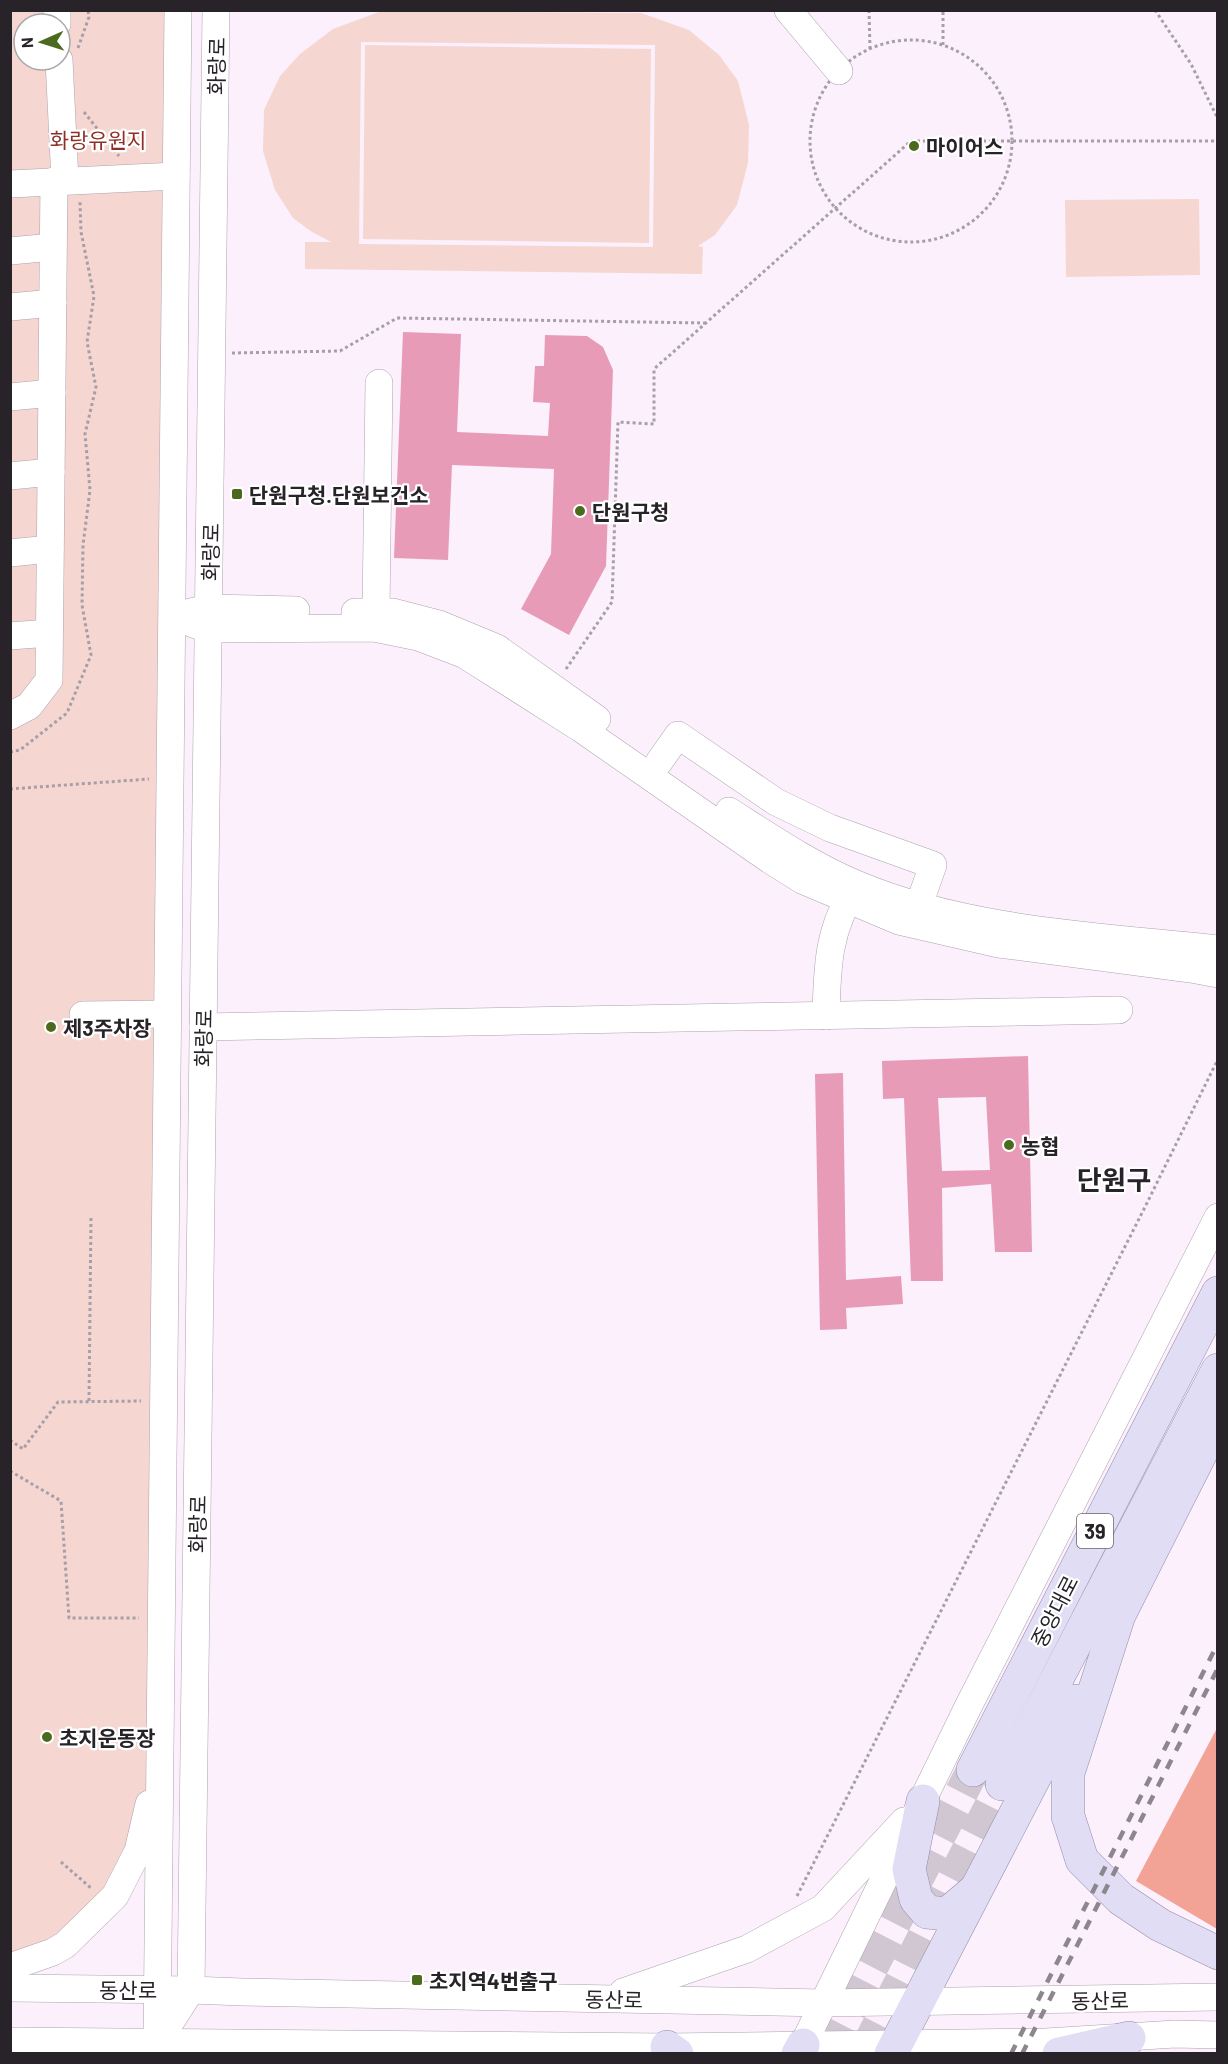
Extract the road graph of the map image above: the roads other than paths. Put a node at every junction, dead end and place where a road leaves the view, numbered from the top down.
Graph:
1 (178, 10) edge
2 (216, 10) edge
3 (788, 10) edge
4 (839, 71) road end
5 (67, 72) edge
6 (176, 176) junction
7 (66, 181) junction
8 (10, 184) edge
9 (53, 247) junction
10 (10, 251) edge
11 (53, 303) junction
12 (10, 307) edge
13 (379, 383) dead end
14 (52, 393) junction
15 (10, 397) edge
16 (51, 472) junction
17 (10, 476) edge
18 (50, 549) junction
19 (10, 553) edge
20 (376, 612) junction
21 (172, 617) junction
22 (209, 618) junction
23 (49, 633) junction
24 (10, 636) edge
25 (10, 716) edge
26 (659, 762) junction
27 (852, 893) junction
28 (919, 905) junction
29 (1218, 949) edge
30 (1218, 974) edge
31 (1119, 1010) dead end
32 (167, 1014) junction
33 (83, 1015) dead end
34 (826, 1016) junction
35 (203, 1027) junction
36 (1218, 1217) edge
37 (1218, 1293) edge
38 (1218, 1370) edge
39 (1218, 1419) edge
40 (1119, 1615) junction
41 (160, 1735) junction
42 (973, 1770) tunnel mouth
43 (1002, 1784) tunnel mouth
44 (923, 1801) junction
45 (976, 1890) junction
46 (1218, 1953) edge
47 (10, 1967) edge
48 (10, 1988) edge
49 (157, 1989) junction
50 (191, 1989) junction
51 (1218, 1997) edge
52 (605, 1999) junction
53 (824, 2003) junction
54 (916, 2003) junction
55 (1218, 2035) edge
56 (1129, 2038) junction
57 (10, 2041) edge
58 (154, 2048) edge
59 (801, 2049) edge
60 (893, 2049) edge
61 (672, 2050) edge
62 (1059, 2054) edge

1 - 6 street, 화랑로
2 - 22 street, 화랑로
3 - 4 street
5 - 7 street
6 - 7 street
6 - 21 street, 화랑로
7 - 8 street
7 - 9 street
9 - 10 street
9 - 11 street
11 - 12 street
11 - 14 street
13 - 20 street
14 - 15 street
14 - 16 street
16 - 17 street
16 - 18 street
18 - 19 street
18 - 23 street
20 - 22 street
20 - 26 street
21 - 22 street
21 - 32 street, 화랑로
22 - 27 street
22 - 35 street, 화랑로
23 - 24 street
23 - 25 street
26 - 27 street
26 - 28 street
27 - 28 street
27 - 30 street
27 - 34 street
28 - 29 street
31 - 34 street
32 - 33 street
32 - 41 street, 화랑로
34 - 35 street
35 - 50 street, 화랑로
36 - 44 street
37 - 42 main road, 중앙대로 / 39
38 - 43 main road, 중앙대로 / 39
39 - 40 main road
40 - 45 main road
40 - 46 main road
41 - 47 street
41 - 49 street, 화랑로
44 - 45 main road
44 - 52 street
44 - 53 street
45 - 54 main road
48 - 49 street, 동산로
49 - 50 street, 동산로
49 - 58 street, 화랑로
50 - 52 street, 동산로
50 - 58 street
51 - 54 street, 동산로
52 - 53 street, 동산로
53 - 54 street, 동산로
53 - 59 street
54 - 60 main road
55 - 56 street, 동산로
56 - 60 street, 동산로
56 - 62 main road
57 - 58 street, 동산로
58 - 61 street, 동산로
59 - 60 street, 동산로
59 - 61 street, 동산로

